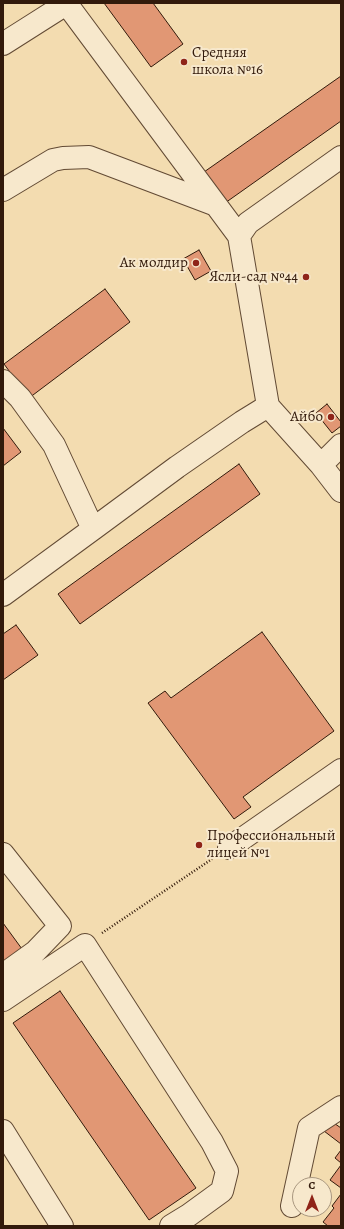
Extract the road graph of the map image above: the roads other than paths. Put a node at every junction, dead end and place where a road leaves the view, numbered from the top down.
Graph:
1 (66, 3) edge
2 (3, 44) edge
3 (341, 157) edge
4 (3, 190) edge
5 (216, 205) junction
6 (239, 236) junction
7 (3, 381) edge
8 (268, 406) junction
9 (341, 445) edge
10 (321, 465) junction
11 (341, 491) edge
12 (93, 529) junction
13 (3, 595) edge
14 (341, 770) edge
15 (228, 848) road end
16 (3, 854) edge
17 (3, 975) edge
18 (3, 1000) edge
19 (341, 1107) edge
20 (3, 1131) edge
21 (298, 1177) edge
22 (62, 1226) edge
23 (171, 1226) edge

1 - 2 lane
1 - 5 lane
3 - 6 lane
4 - 5 lane
5 - 6 lane
6 - 8 lane
7 - 12 lane
8 - 10 lane
8 - 12 lane
9 - 10 lane
10 - 11 lane
12 - 13 lane
14 - 15 lane
16 - 17 lane
18 - 23 lane
19 - 21 lane
20 - 22 lane

